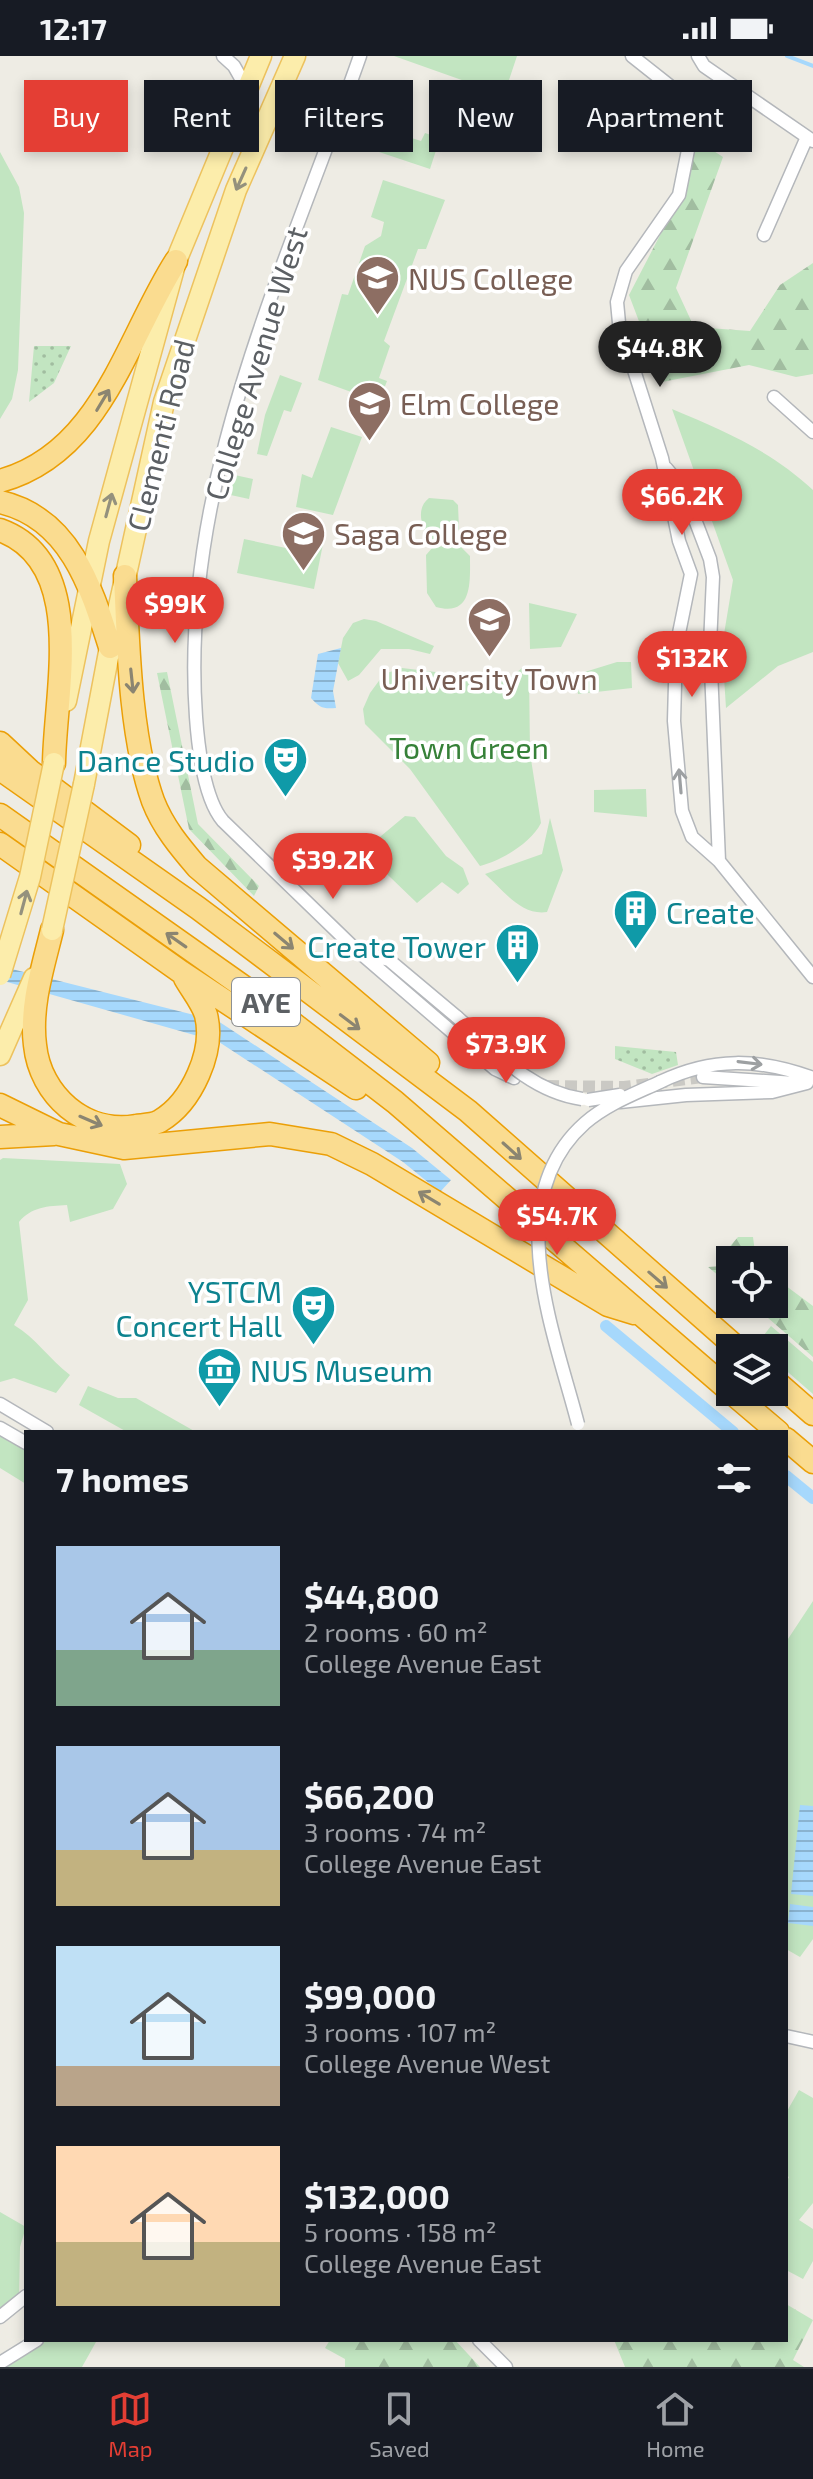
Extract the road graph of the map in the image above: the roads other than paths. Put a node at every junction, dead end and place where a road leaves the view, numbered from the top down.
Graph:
1 (223, 56) edge
2 (261, 56) edge
3 (295, 56) edge
4 (360, 56) edge
5 (632, 56) edge
6 (698, 56) edge
7 (242, 80) edge
8 (251, 80) edge
9 (810, 139) edge
10 (221, 152) edge
11 (764, 235) dead end
12 (176, 261) junction
13 (774, 397) dead end
14 (813, 432) edge
15 (664, 466) junction
16 (0, 481) edge
17 (0, 502) edge
18 (0, 530) edge
19 (125, 576) junction
20 (89, 581) junction
21 (110, 647) junction
22 (0, 743) edge
23 (54, 763) junction
24 (0, 769) edge
25 (0, 815) edge
26 (0, 844) edge
27 (719, 861) junction
28 (198, 908) junction
29 (52, 930) junction
30 (360, 952) junction
31 (181, 972) junction
32 (0, 975) edge
33 (813, 977) edge
34 (0, 1055) edge
35 (703, 1077) tunnel mouth
36 (514, 1078) dead end
37 (660, 1082) junction
38 (811, 1082) edge
39 (617, 1102) junction
40 (0, 1105) edge
41 (468, 1111) junction
42 (59, 1134) junction
43 (0, 1137) edge
44 (437, 1141) junction
45 (639, 1313) junction
46 (721, 1334) edge
47 (716, 1378) edge
48 (788, 1392) edge
49 (0, 1404) edge
50 (748, 1406) edge
51 (15, 1413) junction
52 (813, 1414) edge
53 (31, 1423) junction
54 (2, 1429) edge
55 (43, 1430) edge
56 (579, 1430) edge
57 (776, 1430) edge
58 (22, 1441) edge
59 (788, 1441) edge
60 (813, 1462) edge
61 (788, 2036) edge
62 (813, 2042) edge
63 (24, 2298) edge
64 (0, 2317) edge
65 (33, 2342) edge
66 (481, 2342) edge
67 (3, 2359) edge
68 (506, 2367) edge

1 - 7 street
2 - 8 main road, Clementi Road
3 -> 19 main road, Clementi Road
4 - 30 street, College Avenue West
5 - 15 street
6 - 9 street
9 - 11 street
10 - 12 main road, Clementi Road
16 -> 12 highway
20 -> 12 main road, Clementi Road
13 - 14 street
15 - 27 street
27 -> 15 street
17 - 20 highway
18 - 23 highway
19 - 21 main road, Clementi Road
19 -> 41 highway
20 - 21 highway
20 - 23 main road, Clementi Road
21 - 29 main road, Clementi Road, bridge
22 - 28 highway
32 -> 23 main road, Clementi Road, bridge
24 - 28 highway, AYE
44 -> 25 highway, AYE
26 - 31 highway
27 - 33 street
28 -> 41 highway, AYE
29 -> 31 highway
29 - 34 main road, Clementi Road
30 - 36 street, College Avenue West
30 - 37 street, bridge
31 - 44 highway
35 - 38 street
37 -> 38 street
37 - 39 street, bridge
38 - 39 street
39 - 56 street, bridge
40 - 42 highway
41 -> 46 highway, AYE
42 - 43 highway
45 -> 42 highway
44 - 45 highway, AYE
45 - 47 highway, AYE
48 - 52 highway
49 - 51 street
50 - 57 highway, AYE
51 - 53 street
51 - 54 street
53 - 55 street
53 - 58 street
54 - 58 street
59 - 60 highway
61 - 62 street
63 - 64 street
65 - 67 street
66 - 68 street

